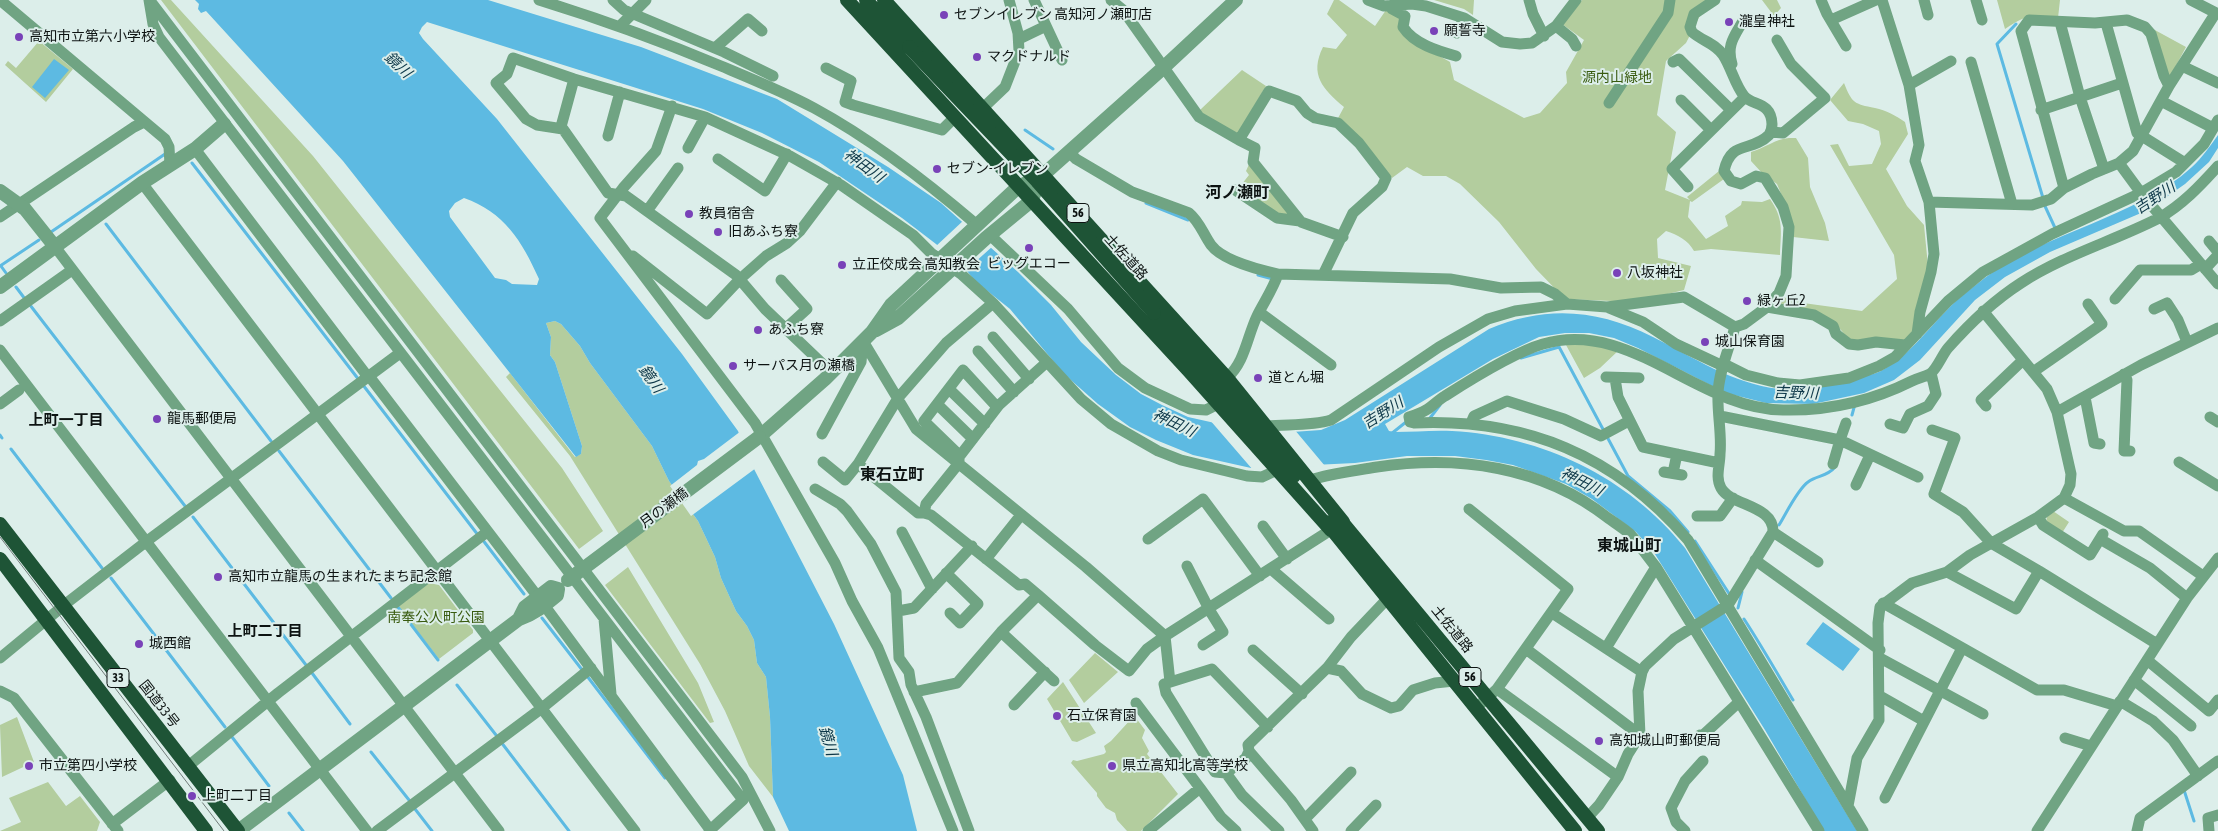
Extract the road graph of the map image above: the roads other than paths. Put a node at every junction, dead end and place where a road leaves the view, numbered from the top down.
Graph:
1 (0, 0) edge
2 (149, 0) edge
3 (539, 0) edge
4 (613, 0) edge
5 (646, 0) edge
6 (847, 0) edge
7 (866, 0) edge
8 (884, 0) edge
9 (1034, 0) edge
10 (1111, 0) edge
11 (1236, 0) edge
12 (1368, 0) edge
13 (1529, 0) edge
14 (1576, 0) edge
15 (1670, 0) edge
16 (1715, 0) edge
17 (1821, 0) edge
18 (1876, 0) edge
19 (1882, 0) edge
20 (1924, 0) edge
21 (1976, 0) edge
22 (2191, 0) edge
23 (1011, 1) edge
24 (1420, 2) edge
25 (1392, 5) junction
26 (633, 13) junction
27 (2217, 14) edge
28 (1928, 15) dead end
29 (1464, 18) junction
30 (1744, 19) dead end
31 (1831, 20) junction
32 (1982, 20) dead end
33 (2060, 22) junction
34 (2106, 23) junction
35 (620, 26) junction
36 (1046, 26) junction
37 (1556, 26) junction
38 (762, 30) dead end
39 (1457, 33) dead end
40 (1544, 36) junction
41 (1019, 39) junction
42 (1777, 40) dead end
43 (1576, 46) dead end
44 (1846, 46) dead end
45 (715, 48) junction
46 (929, 48) junction
47 (1456, 56) dead end
48 (1062, 60) dead end
49 (1951, 61) dead end
50 (1673, 62) dead end
51 (1971, 62) dead end
52 (909, 66) junction
53 (2182, 66) junction
54 (826, 68) dead end
55 (1163, 68) junction
56 (773, 76) dead end
57 (1735, 78) junction
58 (574, 79) junction
59 (2122, 83) junction
60 (2218, 83) edge
61 (1909, 85) junction
62 (2169, 86) junction
63 (620, 92) junction
64 (1745, 97) junction
65 (2080, 97) junction
66 (1681, 100) dead end
67 (2161, 101) junction
68 (1609, 103) dead end
69 (672, 106) junction
70 (983, 108) junction
71 (1731, 110) junction
72 (2041, 110) junction
73 (705, 117) junction
74 (954, 118) junction
75 (144, 122) junction
76 (562, 123) dead end
77 (224, 124) junction
78 (2216, 124) edge
79 (1711, 130) junction
80 (1771, 132) junction
81 (608, 136) dead end
82 (2142, 136) junction
83 (1239, 140) junction
84 (688, 148) dead end
85 (195, 150) junction
86 (1069, 152) junction
87 (787, 154) junction
88 (718, 158) dead end
89 (2119, 163) junction
90 (2185, 163) junction
91 (170, 165) junction
92 (2218, 166) edge
93 (678, 168) dead end
94 (2104, 169) junction
95 (1043, 175) junction
96 (838, 182) junction
97 (142, 183) junction
98 (1688, 186) dead end
99 (1018, 187) junction
100 (2064, 188) junction
101 (1235, 190) dead end
102 (0, 191) edge
103 (2142, 195) junction
104 (618, 196) junction
105 (1031, 201) junction
106 (1929, 202) junction
107 (19, 204) junction
108 (2012, 204) junction
109 (648, 211) junction
110 (2158, 214) junction
111 (0, 217) edge
112 (1300, 222) junction
113 (976, 227) junction
114 (988, 237) junction
115 (1342, 237) junction
116 (2209, 241) dead end
117 (56, 248) junction
118 (624, 250) junction
119 (2218, 254) edge
120 (943, 258) junction
121 (2203, 266) junction
122 (954, 267) junction
123 (72, 270) junction
124 (1322, 274) junction
125 (1277, 278) junction
126 (740, 279) junction
127 (781, 280) dead end
128 (2218, 284) edge
129 (0, 287) edge
130 (2115, 298) dead end
131 (993, 303) junction
132 (1567, 304) junction
133 (2088, 304) dead end
134 (1607, 307) junction
135 (1767, 307) junction
136 (2154, 309) dead end
137 (1983, 311) junction
138 (1260, 312) junction
139 (0, 321) edge
140 (1735, 327) junction
141 (2218, 328) edge
142 (785, 329) junction
143 (1917, 334) junction
144 (868, 337) junction
145 (993, 337) dead end
146 (2187, 342) junction
147 (1905, 345) junction
148 (0, 350) edge
149 (978, 351) dead end
150 (400, 353) junction
151 (2023, 360) junction
152 (1044, 365) junction
153 (1331, 365) dead end
154 (1723, 366) junction
155 (831, 372) junction
156 (2033, 372) junction
157 (1931, 373) junction
158 (2124, 374) junction
159 (369, 377) junction
160 (1227, 378) junction
161 (1639, 378) dead end
162 (1029, 379) junction
163 (949, 389) junction
164 (20, 390) dead end
165 (1014, 392) junction
166 (1718, 394) junction
167 (2085, 397) junction
168 (898, 398) junction
169 (0, 404) edge
170 (937, 404) junction
171 (1218, 404) junction
172 (1986, 406) dead end
173 (997, 407) junction
174 (2057, 412) junction
175 (317, 414) junction
176 (1720, 416) junction
177 (1629, 421) junction
178 (1471, 423) junction
179 (1846, 423) dead end
180 (985, 424) junction
181 (1890, 424) dead end
182 (1268, 428) junction
183 (1932, 430) dead end
184 (822, 434) dead end
185 (761, 435) junction
186 (973, 439) junction
187 (1840, 440) junction
188 (2100, 444) dead end
189 (2130, 451) dead end
190 (1677, 454) junction
191 (1870, 455) junction
192 (960, 459) junction
193 (823, 462) dead end
194 (2179, 462) dead end
195 (1719, 463) junction
196 (858, 464) junction
197 (1833, 464) dead end
198 (1673, 474) dead end
199 (1289, 475) junction
200 (1918, 477) dead end
201 (231, 480) junction
202 (1856, 485) dead end
203 (2218, 486) edge
204 (815, 489) dead end
205 (1733, 498) junction
206 (2064, 498) junction
207 (1469, 509) dead end
208 (924, 513) junction
209 (1021, 515) junction
210 (1697, 516) dead end
211 (2038, 517) junction
212 (1343, 522) junction
213 (0, 524) edge
214 (2109, 524) junction
215 (1262, 526) dead end
216 (1331, 530) junction
217 (487, 532) junction
218 (902, 532) dead end
219 (1773, 532) junction
220 (1148, 539) dead end
221 (2100, 539) junction
222 (147, 541) junction
223 (1992, 543) junction
224 (972, 546) junction
225 (2218, 558) edge
226 (0, 559) edge
227 (986, 559) junction
228 (1286, 560) junction
229 (1755, 560) junction
230 (1818, 562) dead end
231 (1187, 566) dead end
232 (1656, 567) junction
233 (1271, 569) junction
234 (437, 570) junction
235 (2039, 571) junction
236 (1947, 572) junction
237 (946, 573) junction
238 (1260, 576) junction
239 (2203, 576) junction
240 (932, 589) junction
241 (1038, 595) junction
242 (1388, 598) junction
243 (2187, 598) junction
244 (541, 601) junction
245 (1883, 603) junction
246 (63, 606) junction
247 (1726, 607) junction
248 (1209, 608) junction
249 (898, 612) junction
250 (950, 613) dead end
251 (1552, 613) junction
252 (604, 619) junction
253 (1329, 619) dead end
254 (47, 621) junction
255 (1695, 626) junction
256 (1001, 632) junction
257 (352, 636) junction
258 (1165, 636) junction
259 (491, 640) junction
260 (2157, 644) junction
261 (1203, 646) dead end
262 (878, 648) junction
263 (1606, 648) junction
264 (1962, 648) junction
265 (1526, 649) junction
266 (1253, 650) dead end
267 (1880, 654) junction
268 (0, 658) edge
269 (2147, 660) junction
270 (591, 668) junction
271 (1327, 668) junction
272 (1046, 669) junction
273 (1642, 672) junction
274 (2134, 680) junction
275 (1054, 681) dead end
276 (1454, 681) junction
277 (1170, 682) junction
278 (912, 689) junction
279 (1940, 690) junction
280 (0, 691) edge
281 (1302, 694) junction
282 (1492, 694) junction
283 (611, 695) junction
284 (1880, 696) junction
285 (2218, 700) edge
286 (268, 701) junction
287 (1739, 702) junction
288 (1136, 703) dead end
289 (2118, 704) junction
290 (1014, 705) dead end
291 (403, 706) junction
292 (542, 708) junction
293 (1476, 708) junction
294 (1982, 714) dead end
295 (1924, 721) junction
296 (2191, 726) dead end
297 (1268, 727) junction
298 (1640, 735) junction
299 (1700, 735) dead end
300 (2065, 738) dead end
301 (2091, 746) junction
302 (1249, 752) junction
303 (1703, 761) dead end
304 (2218, 761) edge
305 (187, 766) junction
306 (319, 769) junction
307 (1350, 772) dead end
308 (454, 773) junction
309 (1226, 773) junction
310 (2198, 776) junction
311 (1618, 777) junction
312 (170, 780) junction
313 (1200, 788) junction
314 (1885, 798) dead end
315 (1376, 806) dead end
316 (1848, 806) junction
317 (2218, 814) edge
318 (1587, 818) junction
319 (1304, 819) junction
320 (1676, 822) junction
321 (115, 827) edge
322 (953, 830) edge
323 (206, 831) edge
324 (238, 831) edge
325 (367, 831) edge
326 (376, 831) edge
327 (499, 831) edge
328 (635, 831) edge
329 (710, 831) edge
330 (770, 831) edge
331 (969, 831) edge
332 (1148, 831) edge
333 (1236, 831) edge
334 (1280, 831) edge
335 (1313, 831) edge
336 (1351, 831) edge
337 (1575, 831) edge
338 (1598, 831) edge
339 (1668, 831) edge
340 (1685, 831) edge
341 (1819, 831) edge
342 (1862, 831) edge
343 (2037, 831) edge
344 (2137, 831) edge
345 (2208, 831) edge

1 - 75 street
2 - 77 street
2 - 330 street
3 - 35 street
4 - 26 street
5 - 26 street
6 - 52 highway, 56
7 - 199 highway, 土佐道路 / 56, bridge
8 - 46 highway, 56
9 - 36 street
10 - 55 street
11 - 55 street
12 - 25 street
13 - 40 street
14 - 37 street
15 - 68 street
16 - 57 street
17 - 31 street
18 - 31 street
19 - 61 street
20 - 28 street
21 - 32 street
22 - 27 street
23 - 41 street
24 - 25 street
24 - 29 street
25 - 47 street
26 - 35 street
26 - 45 street
27 - 53 street
29 - 39 street
29 - 40 street
30 - 57 street
31 - 44 street
33 - 34 street
33 - 65 street
33 - 72 street
34 - 59 street
34 - 62 street
35 - 113 street
36 - 41 street
36 - 48 street
37 - 40 street
37 - 43 street
38 - 45 street
41 - 70 street
42 - 80 street
45 - 56 street
46 - 52 street
46 - 70 highway, 56
49 - 61 street
50 - 71 street
51 - 108 street
52 - 74 highway, 56
53 - 60 street
53 - 62 street
54 - 74 street
55 - 83 street
55 - 86 street
57 - 64 street
58 - 63 street
58 - 76 street
58 - 104 street
59 - 65 street
59 - 82 street
61 - 106 street
62 - 67 street
63 - 69 street
63 - 81 street
64 - 71 street
64 - 80 street
65 - 72 street
65 - 94 street
66 - 79 street
67 - 78 street
67 - 82 street
69 - 73 street
69 - 104 street
70 - 95 highway, 56
71 - 79 street
72 - 100 street
73 - 84 street
73 - 87 street
74 - 99 highway, 56
75 - 91 street
75 - 107 street
77 - 85 street
77 - 150 street
78 - 90 street
79 - 98 street
80 - 135 street
82 - 89 street
82 - 90 street
83 - 112 street
83 - 115 street
85 - 91 street
85 - 159 street
86 - 95 street
86 - 125 street
87 - 88 street
87 - 96 street
89 - 94 street
89 - 103 street
90 - 103 street
91 - 97 street
92 - 110 street
93 - 109 street
94 - 100 street
95 - 99 street
95 - 105 street
95 - 160 highway, 56
96 - 120 street
96 - 126 street
97 - 117 street
97 - 175 street
99 - 105 highway, 56
99 - 113 street
100 - 108 street
101 - 112 street
102 - 107 street
103 - 110 street
103 - 143 street
104 - 109 street
104 - 118 street
105 - 114 street
105 - 171 highway, 56
106 - 108 street
106 - 143 street
107 - 111 street
107 - 117 street
109 - 126 street
110 - 121 street
110 - 137 street
112 - 115 street
113 - 120 street
114 - 122 street
114 - 171 street
115 - 124 street
116 - 119 street
117 - 123 street
117 - 129 street
118 - 126 street
118 - 185 street
119 - 121 street
120 - 122 street
120 - 144 street
121 - 128 street
121 - 130 street
122 - 131 street
122 - 144 street
123 - 139 street
123 - 201 street
124 - 125 street
124 - 132 street
125 - 138 street
126 - 142 street
127 - 142 street
131 - 152 street
131 - 168 street
132 - 134 street
132 - 182 street
133 - 156 street
134 - 140 street
134 - 154 street
135 - 140 street
135 - 147 street
136 - 146 street
137 - 151 street
137 - 157 street
138 - 153 street
138 - 160 street
140 - 154 street
141 - 146 street
142 - 155 street
143 - 147 street
144 - 155 street, 月の瀬橋
144 - 168 street
144 - 184 street
145 - 162 street
146 - 158 street
147 - 154 street
148 - 222 street
149 - 165 street
150 - 159 street
150 - 252 street
151 - 156 street
151 - 172 street
152 - 162 street
152 - 199 street
154 - 166 street
155 - 185 street, 月の瀬橋
156 - 174 street
157 - 166 street
157 - 181 street
158 - 167 street
158 - 189 street
159 - 175 street
159 - 217 street
160 - 182 highway, 56
161 - 177 street
162 - 165 street
163 - 170 street
163 - 173 street
163 - 180 street
164 - 169 street
165 - 173 street
166 - 176 street
166 - 178 street
167 - 174 street
167 - 188 street
168 - 192 street
168 - 196 street
170 - 186 street
170 - 192 street
171 - 199 highway, 56
173 - 180 street
174 - 206 street
175 - 201 street
175 - 234 street
176 - 187 street
176 - 195 street
177 - 178 street
177 - 190 street
178 - 247 street
179 - 187 street
180 - 186 street
182 - 199 highway, 56
183 - 223 street
185 - 244 street, 月の瀬橋, bridge
185 - 262 street
186 - 192 street
187 - 191 street
187 - 197 street
190 - 195 street
190 - 198 street
191 - 200 street
191 - 202 street
192 - 208 street
192 - 209 street
193 - 196 street
194 - 203 street
195 - 205 street
196 - 208 street
199 - 212 highway, 土佐道路 / 56
199 - 216 highway, 土佐道路 / 56
199 - 232 street
201 - 222 street
201 - 257 street
204 - 249 street
205 - 210 street
205 - 219 street
206 - 211 street
206 - 214 street
207 - 251 street
208 - 224 street
209 - 227 street
209 - 258 street
211 - 221 street
211 - 223 street
212 - 216 street
212 - 282 highway, 土佐道路 / 56
213 - 246 highway, 国道33号 / 33
214 - 221 street
214 - 239 street
215 - 228 street
216 - 228 street
216 - 242 highway, 土佐道路 / 56
217 - 234 street
217 - 244 street
218 - 240 street
219 - 229 street
219 - 230 street
220 - 238 street
221 - 243 street
222 - 246 street
222 - 286 street
223 - 235 street
223 - 236 street
224 - 227 street
224 - 237 street
225 - 239 street
226 - 254 highway, 33
227 - 241 street
228 - 233 street
229 - 247 street
229 - 267 street
231 - 248 street
232 - 255 street
232 - 263 street
233 - 238 street
233 - 253 street
234 - 257 street
234 - 259 street
235 - 236 street
235 - 260 street
236 - 245 street
237 - 240 street
237 - 250 street
238 - 248 street
239 - 243 street
240 - 249 street
241 - 256 street
241 - 258 street
242 - 271 street
242 - 276 highway, 土佐道路 / 56
243 - 260 street
244 - 259 street
244 - 270 street
245 - 264 street
245 - 267 street
246 - 254 street
246 - 305 highway, 国道33号 / 33
247 - 255 street
247 - 316 street
248 - 258 street
248 - 261 street
249 - 278 street
251 - 263 street
251 - 265 street
252 - 283 street
252 - 329 street
254 - 268 street
254 - 312 highway, 33
255 - 273 street
255 - 287 street
256 - 272 street
256 - 278 street
257 - 286 street
257 - 291 street
258 - 277 street
259 - 291 street
259 - 292 street
260 - 269 street
262 - 278 street
262 - 322 street
263 - 273 street
264 - 279 street
264 - 289 street
265 - 282 street
265 - 298 street
266 - 281 street
267 - 279 street
267 - 284 street
269 - 274 street
269 - 285 street
270 - 283 street
270 - 292 street
271 - 276 street
271 - 281 street
272 - 275 street
272 - 290 street
273 - 298 street
274 - 289 street
274 - 296 street
276 - 293 highway, 土佐道路 / 56
277 - 297 street
277 - 309 street
278 - 331 street
279 - 294 street
279 - 295 street
280 - 321 street
281 - 297 street
282 - 293 street
282 - 311 street
282 - 318 highway, 土佐道路 / 56
283 - 329 street
284 - 295 street
284 - 316 street
286 - 305 street
286 - 306 street
287 - 299 street
287 - 341 street
288 - 313 street
289 - 301 street
289 - 310 street
291 - 306 street
291 - 308 street
292 - 308 street
292 - 328 street
293 - 337 highway, 土佐道路 / 56
295 - 314 street
297 - 302 street
298 - 311 street
300 - 301 street
301 - 343 street
302 - 309 street
302 - 319 street
303 - 320 street
304 - 310 street
305 - 324 highway, 国道33号 / 33
306 - 324 street
306 - 325 street
307 - 319 street
308 - 326 street
308 - 327 street
309 - 334 street
310 - 344 street
311 - 318 street
312 - 321 street
312 - 323 highway, 33
313 - 332 street
313 - 333 street
315 - 336 street
316 - 342 street
317 - 345 street
318 - 338 highway, 土佐道路 / 56
319 - 335 street
320 - 339 street
320 - 340 street

